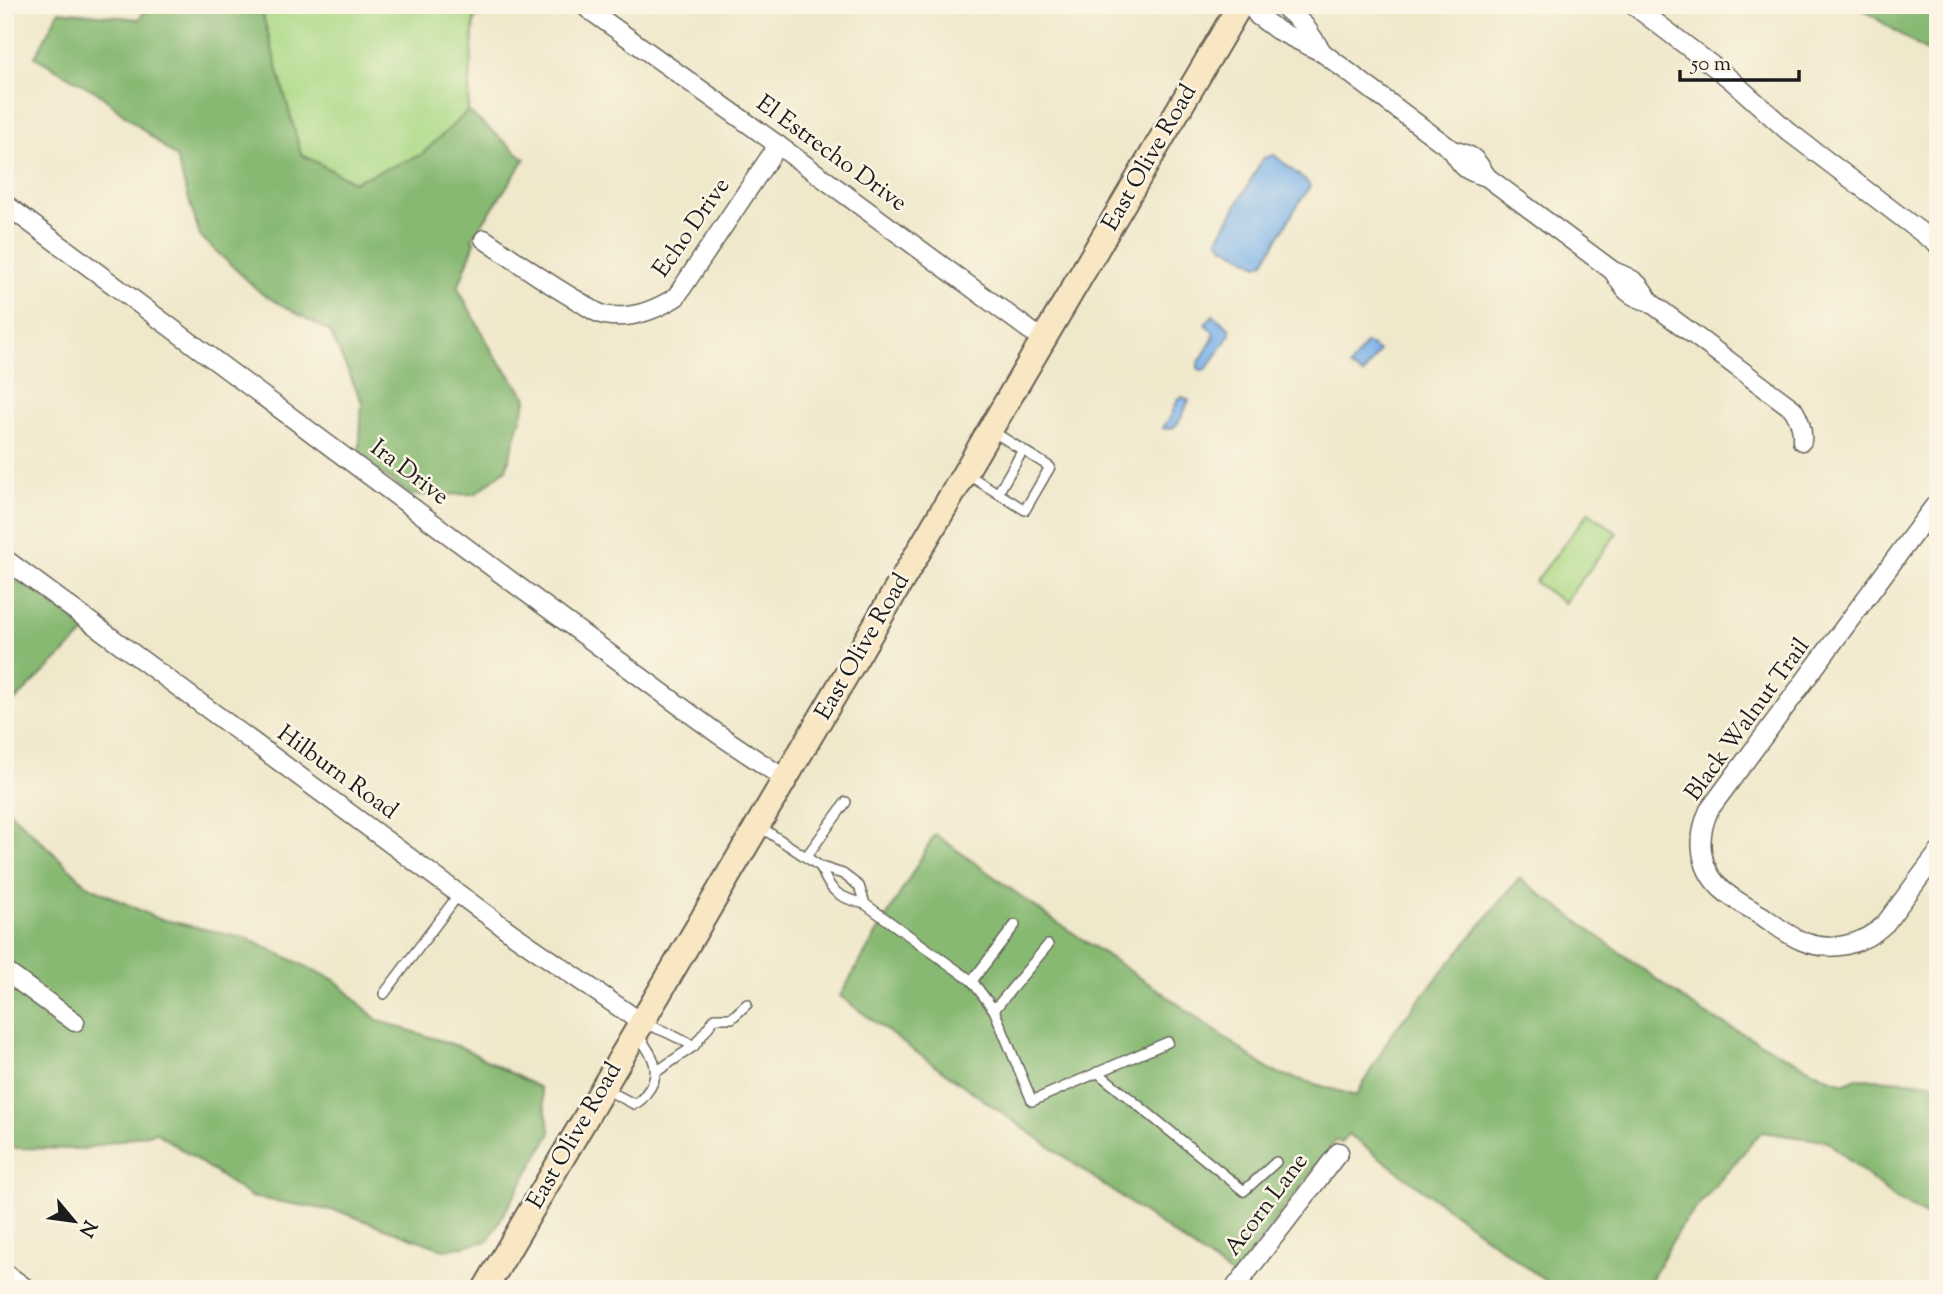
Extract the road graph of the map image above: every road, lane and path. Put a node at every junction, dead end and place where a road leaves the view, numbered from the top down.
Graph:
1 (1240, 5) edge
2 (1250, 5) edge
3 (1282, 5) edge
4 (1633, 5) edge
5 (589, 9) dead end
6 (1323, 53) junction
7 (778, 145) junction
8 (5, 204) edge
9 (484, 239) dead end
10 (1938, 245) edge
11 (1043, 340) junction
12 (990, 430) junction
13 (1802, 441) dead end
14 (1023, 450) junction
15 (965, 473) junction
16 (998, 493) junction
17 (1938, 501) edge
18 (5, 559) edge
19 (785, 779) junction
20 (846, 802) dead end
21 (758, 825) junction
22 (1938, 853) edge
23 (806, 858) junction
24 (821, 867) junction
25 (459, 894) junction
26 (865, 904) junction
27 (1015, 925) dead end
28 (1048, 945) dead end
29 (5, 971) edge
30 (972, 981) junction
31 (384, 994) dead end
32 (747, 1004) dead end
33 (994, 1010) junction
34 (75, 1022) dead end
35 (639, 1028) junction
36 (1168, 1042) dead end
37 (694, 1046) junction
38 (656, 1072) junction
39 (1097, 1072) junction
40 (604, 1088) junction
41 (1339, 1152) dead end
42 (1276, 1162) dead end
43 (5, 1273) edge
44 (27, 1289) edge
45 (485, 1289) edge
46 (1234, 1289) edge

1 - 11 street, East Olive Road
2 - 6 street
3 - 6 street
4 - 10 street
5 - 7 street, El Estrecho Drive
6 - 13 street
7 - 9 street, Echo Drive
7 - 11 street, El Estrecho Drive
8 - 19 street, Ira Drive
11 - 12 street, East Olive Road
12 - 14 lane
12 - 15 street, East Olive Road
14 - 16 lane
14 - 16 lane
15 - 16 lane
15 - 19 street, East Olive Road
17 - 22 street, Black Walnut Trail
18 - 25 street, Hilburn Road
19 - 21 street, East Olive Road
20 - 23 lane
21 - 23 lane
21 - 35 street, East Olive Road
23 - 24 lane
24 - 26 lane
24 - 26 lane
25 - 31 lane
25 - 35 street, Hilburn Road
26 - 30 lane
27 - 30 lane
28 - 33 lane
29 - 34 street
30 - 33 lane
32 - 37 lane
33 - 39 lane
35 - 37 lane
35 - 38 lane
35 - 40 street, East Olive Road
36 - 39 lane
37 - 38 lane
38 - 40 lane
39 - 42 lane
40 - 45 street, East Olive Road
41 - 46 street, Acorn Lane
43 - 44 street

